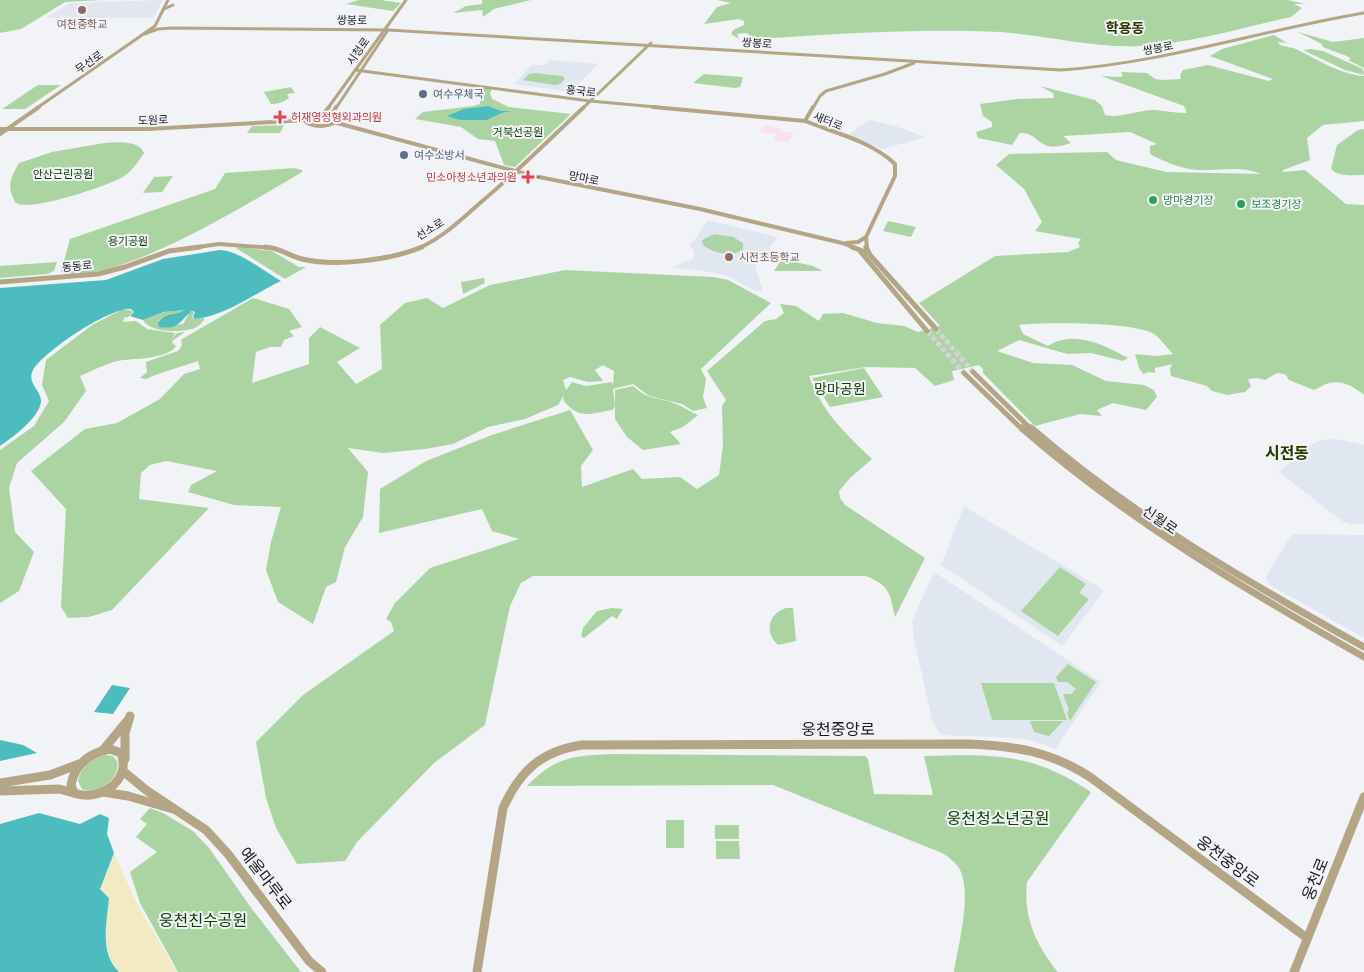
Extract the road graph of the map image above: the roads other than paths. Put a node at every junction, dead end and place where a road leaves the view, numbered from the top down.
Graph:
1 (406, 0) edge
2 (412, 0) edge
3 (167, 1) edge
4 (164, 8) junction
5 (1364, 12) edge
6 (159, 17) junction
7 (155, 26) junction
8 (195, 26) junction
9 (220, 27) junction
10 (387, 29) junction
11 (144, 34) junction
12 (650, 44) junction
13 (886, 60) junction
14 (916, 61) junction
15 (942, 64) junction
16 (1017, 67) junction
17 (902, 68) junction
18 (355, 70) junction
19 (361, 70) junction
20 (893, 71) junction
21 (590, 101) junction
22 (325, 112) junction
23 (333, 112) junction
24 (307, 120) junction
25 (805, 121) junction
26 (337, 123) junction
27 (8, 128) junction
28 (0, 129) edge
29 (0, 134) edge
30 (515, 172) junction
31 (866, 237) junction
32 (842, 243) junction
33 (858, 248) junction
34 (870, 255) junction
35 (154, 256) joint
36 (0, 282) edge
37 (936, 330) tunnel mouth
38 (927, 331) tunnel mouth
39 (973, 372) tunnel mouth
40 (964, 373) tunnel mouth
41 (1364, 647) edge
42 (1364, 657) edge
43 (104, 750) junction
44 (125, 760) junction
45 (82, 762) junction
46 (123, 771) junction
47 (0, 783) edge
48 (0, 791) edge
49 (102, 792) junction
50 (74, 794) junction
51 (1364, 797) edge
52 (179, 810) junction
53 (1307, 938) junction
54 (322, 972) edge
55 (477, 972) edge
56 (1294, 972) edge

1 - 10 street, 시청로
2 - 10 street, 시청로
3 - 4 street
3 - 4 street
4 - 6 street
5 - 16 street, 쌍봉로
6 - 7 street
6 - 8 street
7 - 8 street, 쌍봉로
7 - 11 street, 무선로
8 - 9 street, 쌍봉로
9 - 10 street, 쌍봉로
9 - 11 street, 쌍봉로
10 - 12 street, 쌍봉로
10 - 18 street, 시청로
10 - 19 street, 시청로
11 - 27 street, 무선로
12 - 13 street, 쌍봉로
12 - 14 street, 쌍봉로
12 - 21 street, 선소로
13 - 14 street, 쌍봉로
13 - 20 street
14 - 15 street, 쌍봉로
14 - 16 street, 쌍봉로
14 - 17 street, 새터로
15 - 16 street, 쌍봉로
15 - 17 street
17 - 20 street, 새터로
18 - 19 street, 흥국로
18 - 22 street, 시청로
19 - 21 street, 흥국로
19 - 23 street, 시청로
20 - 25 street, 새터로
21 - 25 street, 흥국로
21 - 30 street, 선소로
22 - 23 street
22 - 24 street
23 - 26 street
24 - 26 street
24 - 27 street, 도원로
25 - 31 street, 새터로
26 - 30 street, 망마로
27 - 28 street, 도원로
27 - 29 street, 무선로
30 - 32 street, 망마로
30 - 35 street, 선소로
31 - 32 street
31 - 34 street
32 - 33 street, 망마로
33 - 34 street, 망마로
33 - 38 street
34 - 37 street
35 - 36 street, 동동로
39 - 41 street, 신월로
40 - 42 street, 신월로
43 - 44 street
43 - 44 street
43 - 45 street
44 - 46 street
45 - 47 street
45 - 50 street
46 - 49 street
46 - 52 street, 예울마루로
48 - 50 street
49 - 50 street
49 - 52 street
51 - 53 street, 웅천로
52 - 54 street, 예울마루로
53 - 55 street, 웅천중앙로
53 - 56 street, 웅천로

